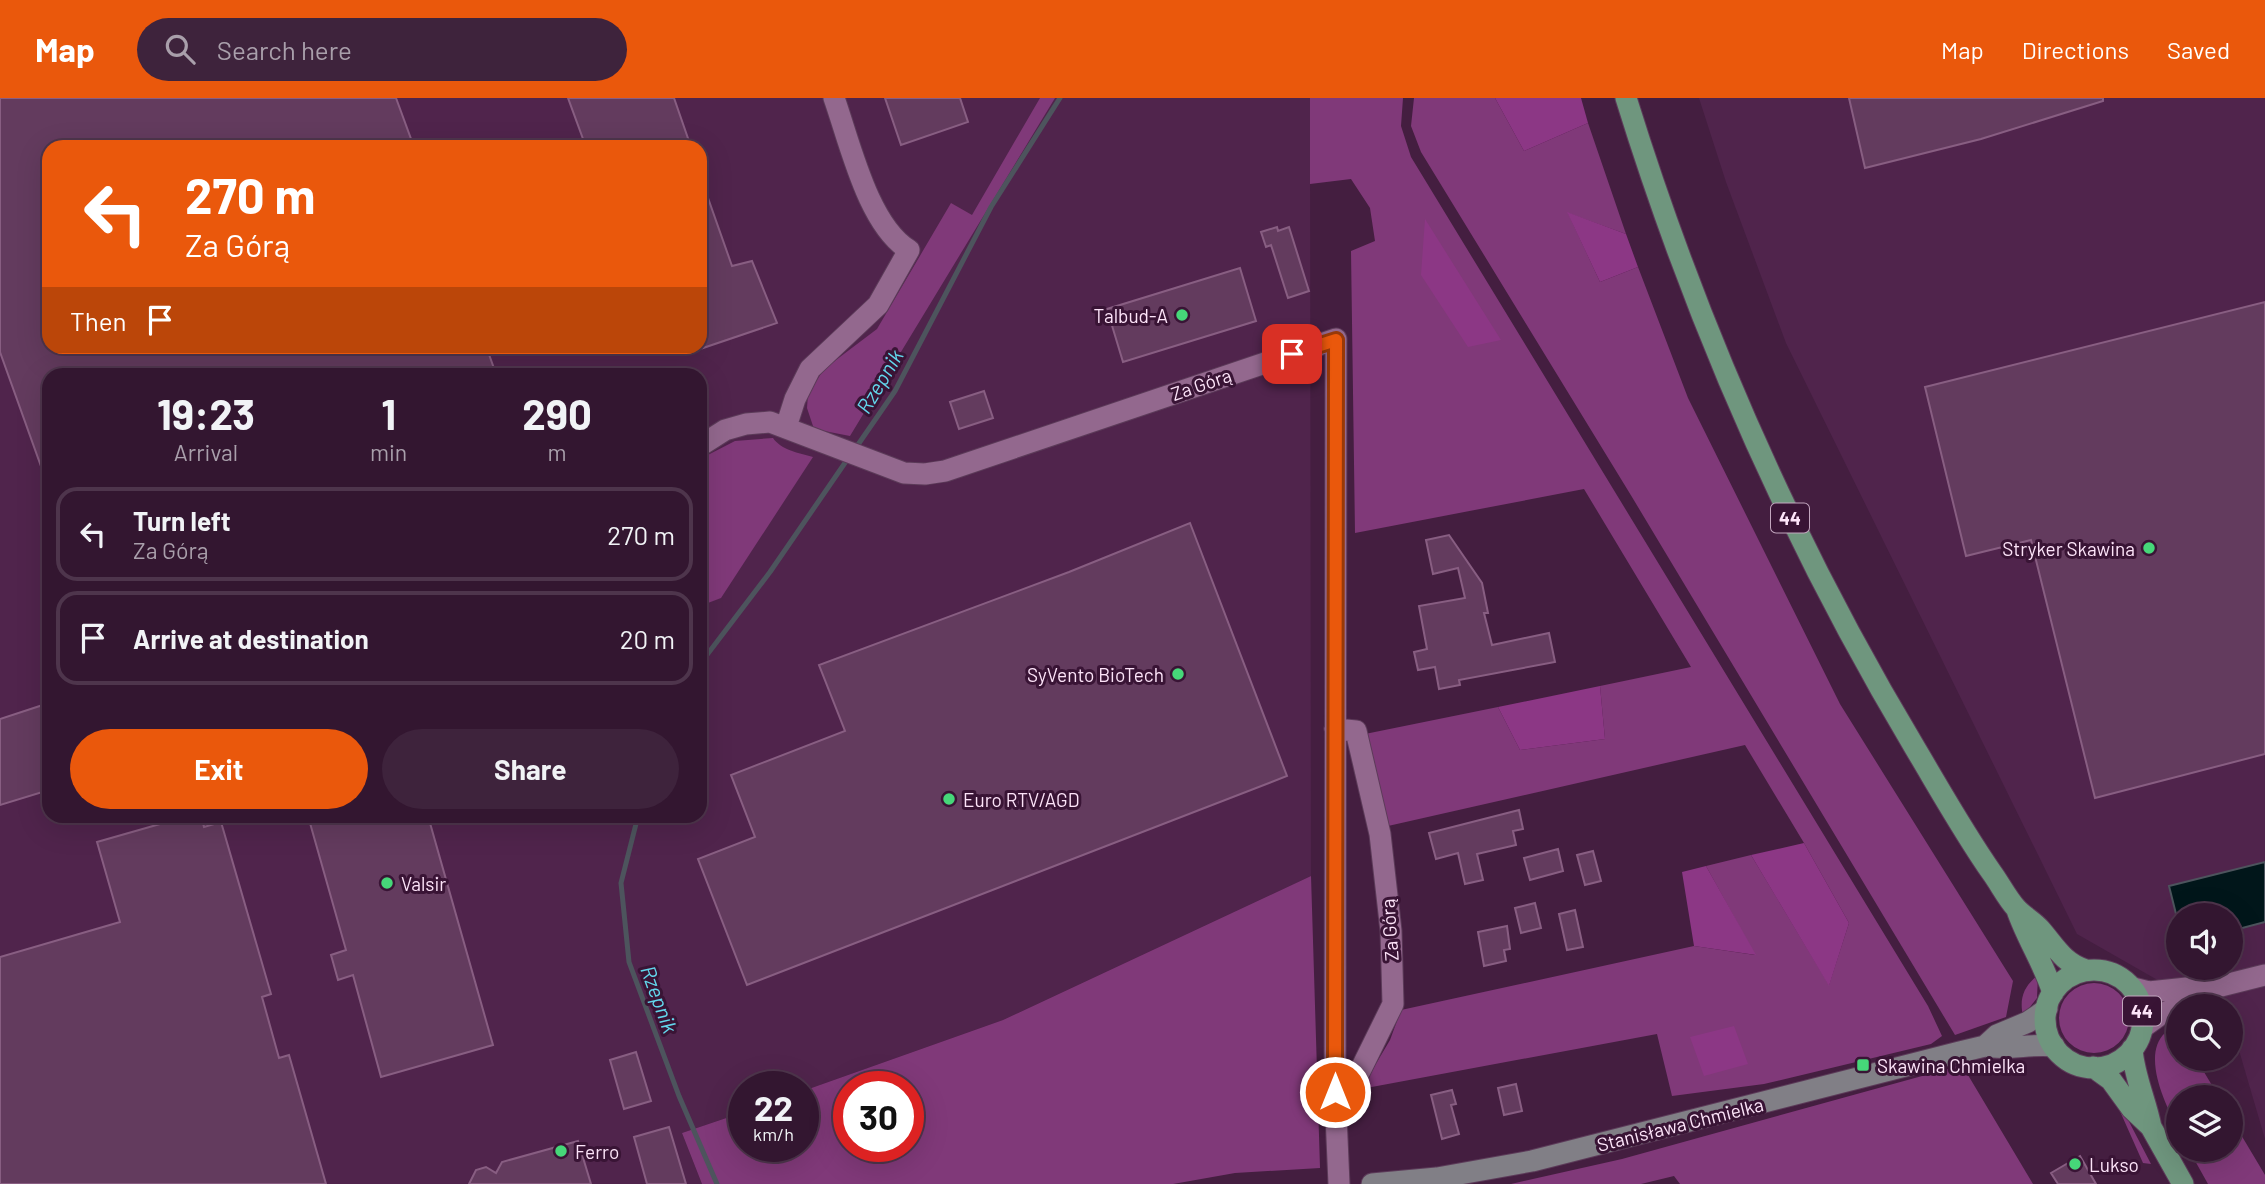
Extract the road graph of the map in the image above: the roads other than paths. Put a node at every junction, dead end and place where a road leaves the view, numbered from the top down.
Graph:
1 (834, 98) edge
2 (1626, 98) edge
3 (786, 427) junction
4 (707, 442) edge
5 (1335, 729) junction
6 (2017, 908) junction
7 (2086, 970) junction
8 (2265, 975) edge
9 (2133, 988) junction
10 (2202, 990) junction
11 (2198, 994) edge
12 (2050, 1001) junction
13 (2166, 1012) edge
14 (2142, 1028) junction
15 (1985, 1046) junction
16 (2054, 1046) junction
17 (2132, 1049) junction
18 (2093, 1067) junction
19 (1335, 1092) junction
20 (2151, 1127) junction
21 (1339, 1184) edge
22 (1372, 1184) edge
23 (2183, 1184) edge

1 - 3 street
2 - 6 main road, 44
3 - 4 street, Za Górą
3 - 5 street, Za Górą
5 - 19 street, Za Górą
5 - 19 street, Za Górą
6 - 7 main road, 44
6 - 12 main road, 44
7 - 9 main road, 44
7 - 12 main road
8 - 10 street
9 - 10 street
9 - 14 main road, 44
10 - 11 street
12 - 15 street, Stanisława Chmielka
12 - 16 main road, 44
13 - 14 street
14 - 17 main road, 44
15 - 16 street, Stanisława Chmielka
15 - 22 street, Stanisława Chmielka
16 - 18 main road, 44
17 - 18 main road, 44
17 - 20 main road, 44
18 - 20 main road, 44
19 - 21 street, Za Górą
20 - 23 main road, 44

